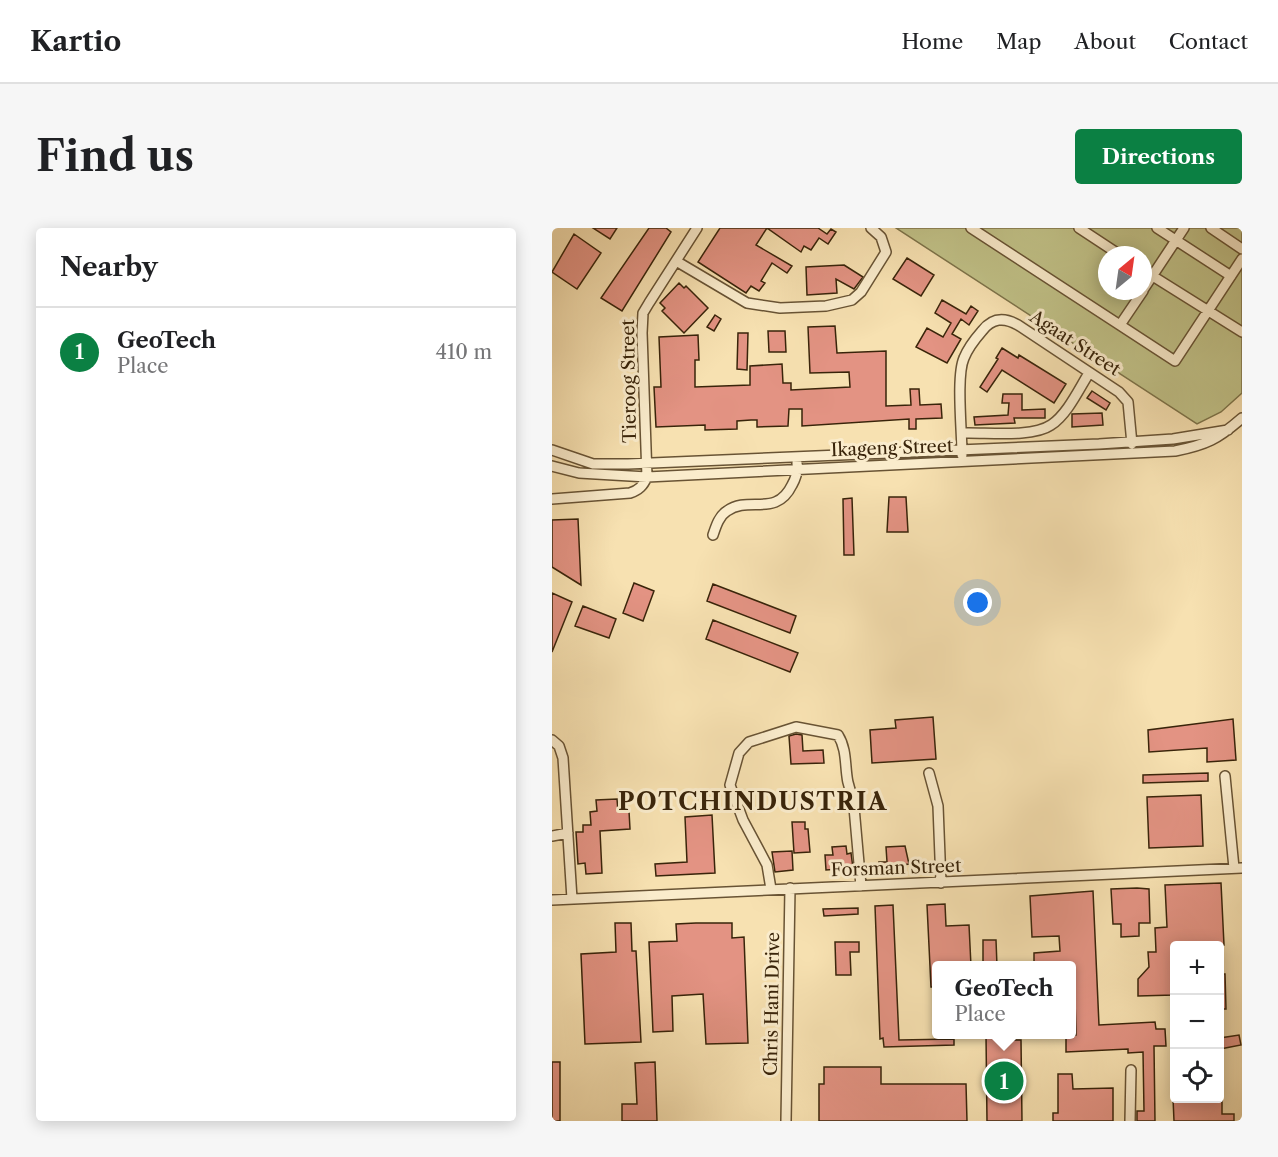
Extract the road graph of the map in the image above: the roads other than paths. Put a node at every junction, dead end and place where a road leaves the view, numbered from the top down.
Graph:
1 (697, 228) edge
2 (871, 228) edge
3 (971, 228) edge
4 (1079, 228) edge
5 (1157, 228) edge
6 (1184, 228) edge
7 (1211, 228) edge
8 (1176, 240) junction
9 (1106, 246) edge
10 (1242, 249) edge
11 (1242, 259) edge
12 (676, 261) junction
13 (1152, 276) joint
14 (1231, 276) junction
15 (1137, 300) edge
16 (1208, 311) junction
17 (1120, 325) junction
18 (1242, 332) edge
19 (1089, 373) junction
20 (1242, 419) edge
21 (1228, 430) junction
22 (963, 433) junction
23 (1132, 441) junction
24 (552, 450) edge
25 (962, 451) junction
26 (1133, 453) junction
27 (797, 457) junction
28 (754, 459) junction
29 (962, 461) junction
30 (647, 463) junction
31 (552, 466) edge
32 (798, 468) junction
33 (754, 470) junction
34 (647, 477) junction
35 (552, 499) edge
36 (713, 535) dead end
37 (552, 740) edge
38 (929, 773) dead end
39 (1225, 776) dead end
40 (568, 833) junction
41 (552, 836) edge
42 (1238, 868) edge
43 (941, 883) junction
44 (861, 886) junction
45 (790, 888) junction
46 (771, 889) junction
47 (572, 899) junction
48 (552, 900) edge
49 (1131, 1070) dead end
50 (786, 1121) edge
51 (1130, 1121) edge

1 - 12 street, Tieroog Street
2 - 12 street
3 - 17 street
4 - 9 street
5 - 8 street
6 - 8 street
7 - 10 street
8 - 13 street
8 - 14 street
11 - 14 street
12 - 30 street, Tieroog Street
13 - 16 street
14 - 16 street
15 - 17 street
16 - 17 street
16 - 18 street
19 - 22 street
19 - 22 street, Agaat Street
19 - 23 street, Agaat Street
20 - 21 street, Ikageng Street
21 - 23 street, Ikageng Street
21 - 26 street, Ikageng Street
22 - 25 street, Agaat Street
23 - 25 street, Ikageng Street
23 - 26 street, Agaat Street
24 - 30 street, Ikageng Street
25 - 27 street, Ikageng Street
25 - 29 street, Agaat Street
26 - 29 street, Ikageng Street
27 - 28 street, Ikageng Street
27 - 32 street
28 - 30 street, Ikageng Street
28 - 33 street
29 - 32 street, Ikageng Street
30 - 34 street, Tieroog Street
31 - 34 street, Ikageng Street
32 - 33 street, Ikageng Street
32 - 36 street
33 - 34 street, Ikageng Street
34 - 35 street
37 - 40 street
38 - 43 street
39 - 42 street
40 - 41 street
40 - 47 street
42 - 43 street, Forsman Street
43 - 44 street, Forsman Street
44 - 45 street, Forsman Street
44 - 46 street
45 - 46 street, Forsman Street
45 - 50 street, Chris Hani Drive
46 - 47 street, Forsman Street
47 - 48 street, Forsman Street
49 - 51 street

